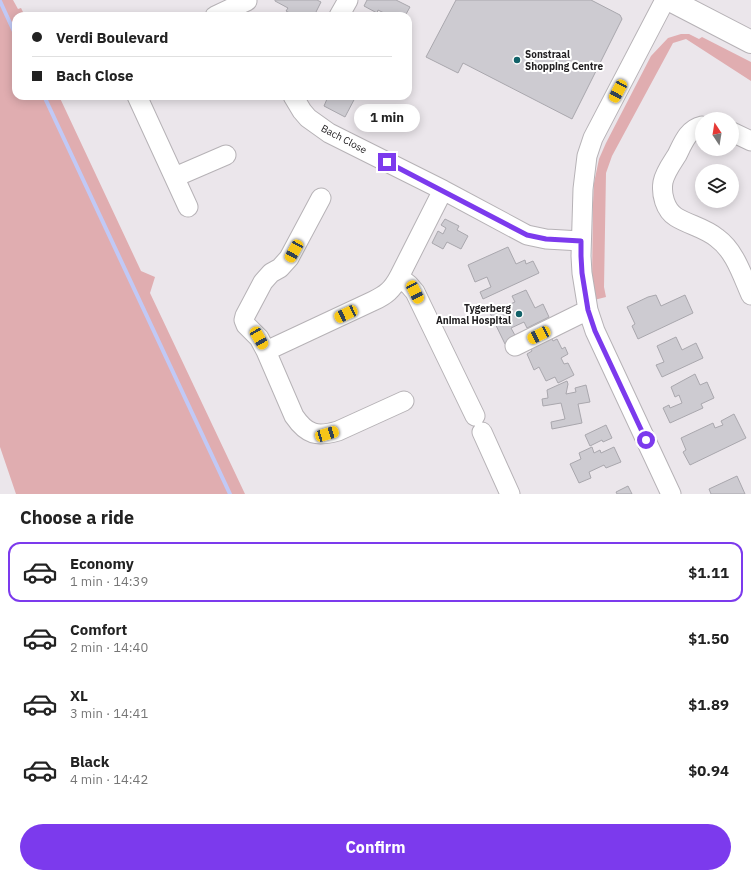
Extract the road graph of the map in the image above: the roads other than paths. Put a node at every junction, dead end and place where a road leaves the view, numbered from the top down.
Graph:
1 (348, 0) edge
2 (665, 0) edge
3 (670, 0) edge
4 (250, 6) edge
5 (229, 12) edge
6 (341, 12) edge
7 (751, 42) edge
8 (138, 100) edge
9 (295, 100) edge
10 (695, 129) edge
11 (739, 136) edge
12 (751, 142) edge
13 (226, 155) dead end
14 (175, 178) junction
15 (443, 190) junction
16 (321, 198) dead end
17 (188, 207) dead end
18 (581, 241) junction
19 (399, 277) junction
20 (751, 294) edge
21 (588, 310) junction
22 (515, 346) dead end
23 (266, 351) junction
24 (404, 401) dead end
25 (510, 494) edge
26 (670, 494) edge

1 - 6 street
2 - 18 street
3 - 7 main road
4 - 5 street
8 - 14 street
9 - 15 street, Bach Close
10 - 20 street
11 - 12 street
13 - 14 street
14 - 17 street
15 - 18 street, Bach Close
15 - 19 street
16 - 23 street
18 - 21 street
19 - 23 street
19 - 25 street
21 - 22 street
21 - 26 street
23 - 24 street

